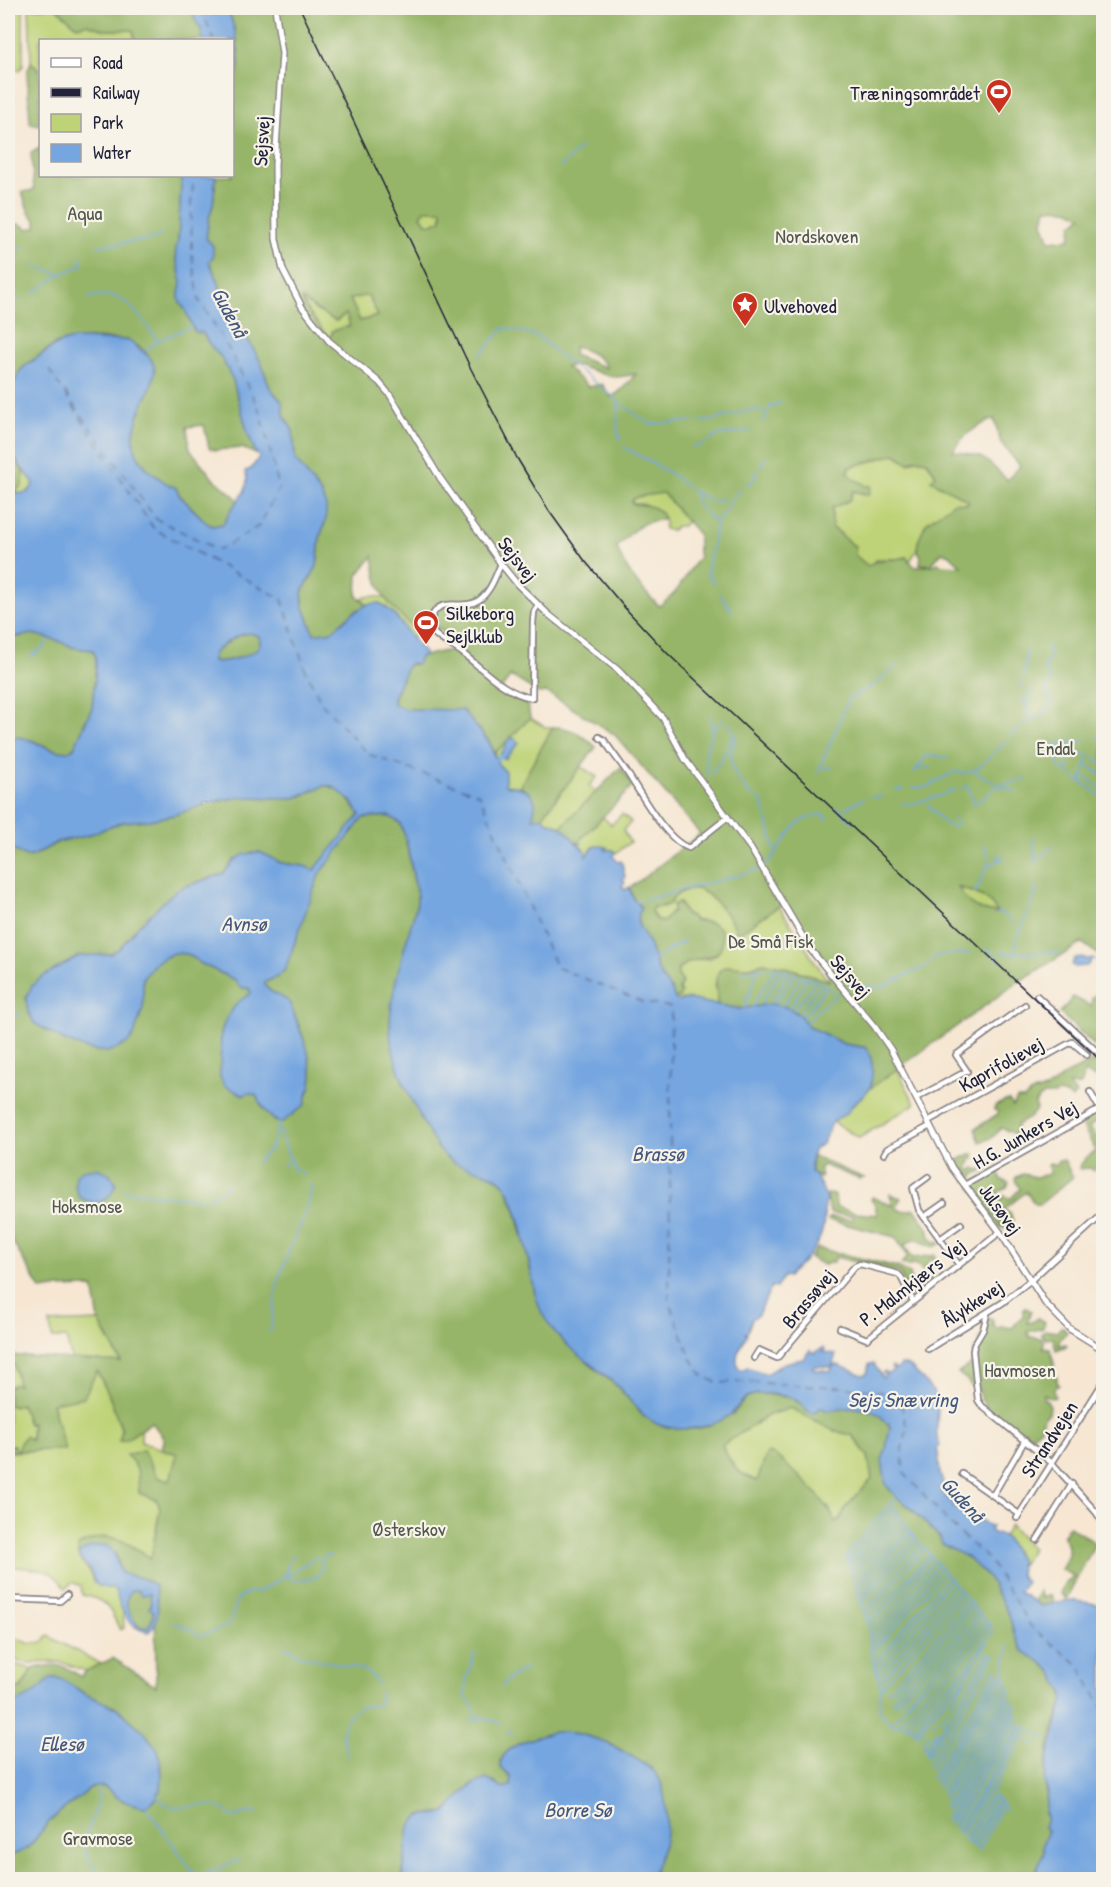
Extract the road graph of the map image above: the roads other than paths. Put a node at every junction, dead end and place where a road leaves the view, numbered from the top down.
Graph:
1 (275, 8) edge
2 (501, 564) junction
3 (538, 605) junction
4 (599, 737) dead end
5 (728, 817) junction
6 (1038, 996) dead end
7 (1025, 1005) dead end
8 (1087, 1055) dead end
9 (1104, 1058) edge
10 (899, 1065) joint
11 (1090, 1092) dead end
12 (916, 1098) junction
13 (1100, 1109) junction
14 (1104, 1116) edge
15 (929, 1123) junction
16 (884, 1154) dead end
17 (928, 1177) dead end
18 (965, 1185) junction
19 (944, 1203) dead end
20 (1104, 1213) edge
21 (924, 1217) junction
22 (961, 1224) dead end
23 (1000, 1232) junction
24 (940, 1239) junction
25 (959, 1265) junction
26 (1031, 1280) junction
27 (913, 1301) junction
28 (987, 1314) junction
29 (840, 1328) dead end
30 (1102, 1347) edge
31 (927, 1349) dead end
32 (754, 1358) dead end
33 (1104, 1381) edge
34 (1024, 1440) junction
35 (1052, 1463) junction
36 (962, 1474) dead end
37 (1072, 1484) junction
38 (993, 1495) junction
39 (1104, 1524) edge
40 (1037, 1540) dead end
41 (67, 1595) dead end
42 (8, 1599) edge

1 - 2 street, Sejsvej
2 - 3 street, Sejsvej
2 - 3 street
3 - 5 street, Sejsvej
4 - 5 street
5 - 10 street, Sejsvej
6 - 9 street
7 - 12 street
8 - 15 street, Kaprifolievej
10 - 12 street, Julsøvej
11 - 13 street, H.G. Junkers Vej
12 - 15 street, Julsøvej
13 - 14 street, H.G. Junkers Vej
13 - 18 street, H.G. Junkers Vej
15 - 16 street
15 - 18 street, Julsøvej
17 - 21 street
18 - 23 street, Julsøvej
19 - 21 street
20 - 26 street, Ålykkevej
21 - 24 street
22 - 24 street
23 - 25 street, P. Malmkjærs Vej
23 - 26 street, Julsøvej
24 - 25 street
25 - 27 street, P. Malmkjærs Vej
26 - 28 street, Ålykkevej
26 - 30 street, Julsøvej
27 - 29 street, P. Malmkjærs Vej
27 - 32 street, Brassøvej
28 - 31 street, Ålykkevej
28 - 34 street
33 - 35 street, Strandvejen
34 - 35 street
34 - 38 street
35 - 37 street
35 - 38 street, Strandvejen
36 - 38 street, Strandvejen
37 - 39 street
37 - 40 street
41 - 42 street

